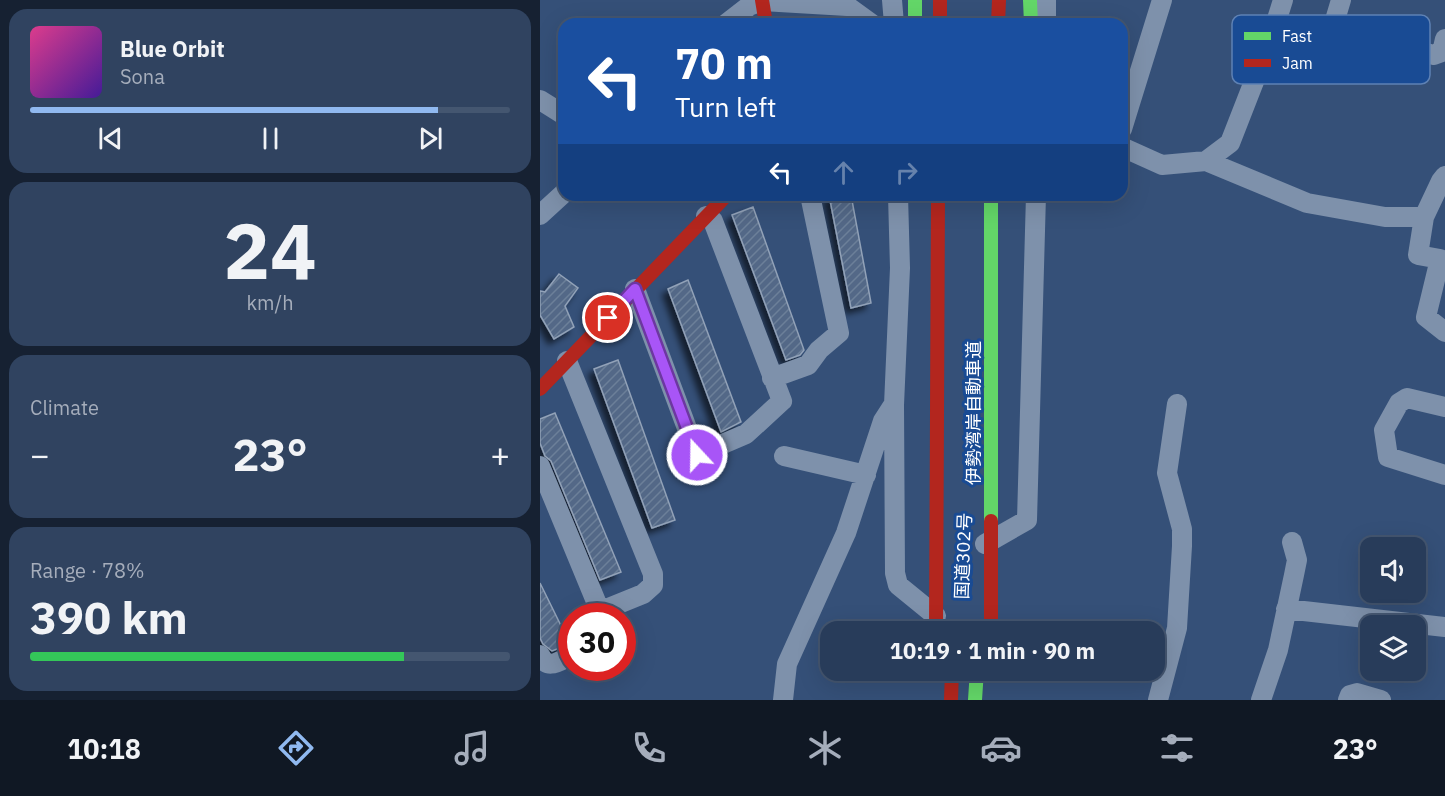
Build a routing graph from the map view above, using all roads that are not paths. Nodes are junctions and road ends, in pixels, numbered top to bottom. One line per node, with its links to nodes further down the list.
1 (762, 0): 15 (street); 16 (main road); 17 (street)
2 (892, 0): 18 (street)
3 (915, 0): 19 (main road)
4 (940, 0): 20 (main road)
5 (953, 0): 21 (main road)
6 (990, 0): 22 (main road)
7 (999, 0): 23 (main road)
8 (1030, 0): 24 (main road)
9 (1046, 0): 25 (street)
10 (1162, 0): 30 (street)
11 (1283, 0): 13 (street)
12 (1341, 0): 14 (street)
13 (1278, 15)
14 (1336, 15)
15 (734, 18)
16 (765, 18)
17 (864, 18)
18 (894, 18)
19 (915, 18)
20 (940, 18)
21 (953, 18)
22 (990, 18)
23 (998, 18)
24 (1030, 18)
25 (1046, 18)
26 (1445, 39): 27 (street)
27 (1430, 54)
28 (1253, 84): 33 (street)
29 (540, 100): 31 (street)
30 (1128, 110)
31 (558, 111)
32 (1128, 150): 33 (street)
33 (1206, 161): 45 (street)
34 (1445, 176): 45 (street)
35 (558, 198): 43 (street)
36 (721, 201): 44 (main road)
37 (811, 201): 50 (street)
38 (898, 201): 53 (street)
39 (938, 201): 65 (main road, 国道302号)
40 (991, 201): 60 (main road, 国道302号)
41 (991, 201): 67 (main road, 伊勢湾岸自動車道, bridge)
42 (1036, 201): 60 (street)
43 (540, 215)
44 (706, 216): 47 (main road); 50 (street)
45 (1424, 217): 46 (street)
46 (1442, 259): 48 (street)
47 (635, 289): 49 (main road); 50 (street)
48 (1445, 332)
49 (567, 361): 51 (main road); 62 (street)
50 (772, 378)
51 (540, 389)
52 (1177, 404): 76 (street)
53 (894, 405): 57 (street); 64 (street)
54 (1445, 406): 58 (street)
55 (784, 456): 57 (street)
56 (540, 466): 61 (street)
57 (866, 475): 73 (street)
58 (1445, 475)
59 (1292, 542): 63 (street)
60 (982, 545): 66 (main road, 国道302号)
61 (596, 603)
62 (624, 603)
63 (1286, 609): 68 (street); 77 (street)
64 (933, 621)
65 (936, 621)
66 (979, 621)
67 (991, 621)
68 (1445, 627)
69 (540, 655): 70 (street)
70 (558, 662)
71 (952, 681): 74 (main road)
72 (976, 681): 75 (main road)
73 (783, 700)
74 (951, 700)
75 (975, 700)
76 (1158, 700)
77 (1261, 700)
78 (1348, 700): 79 (street)
79 (1381, 700)

